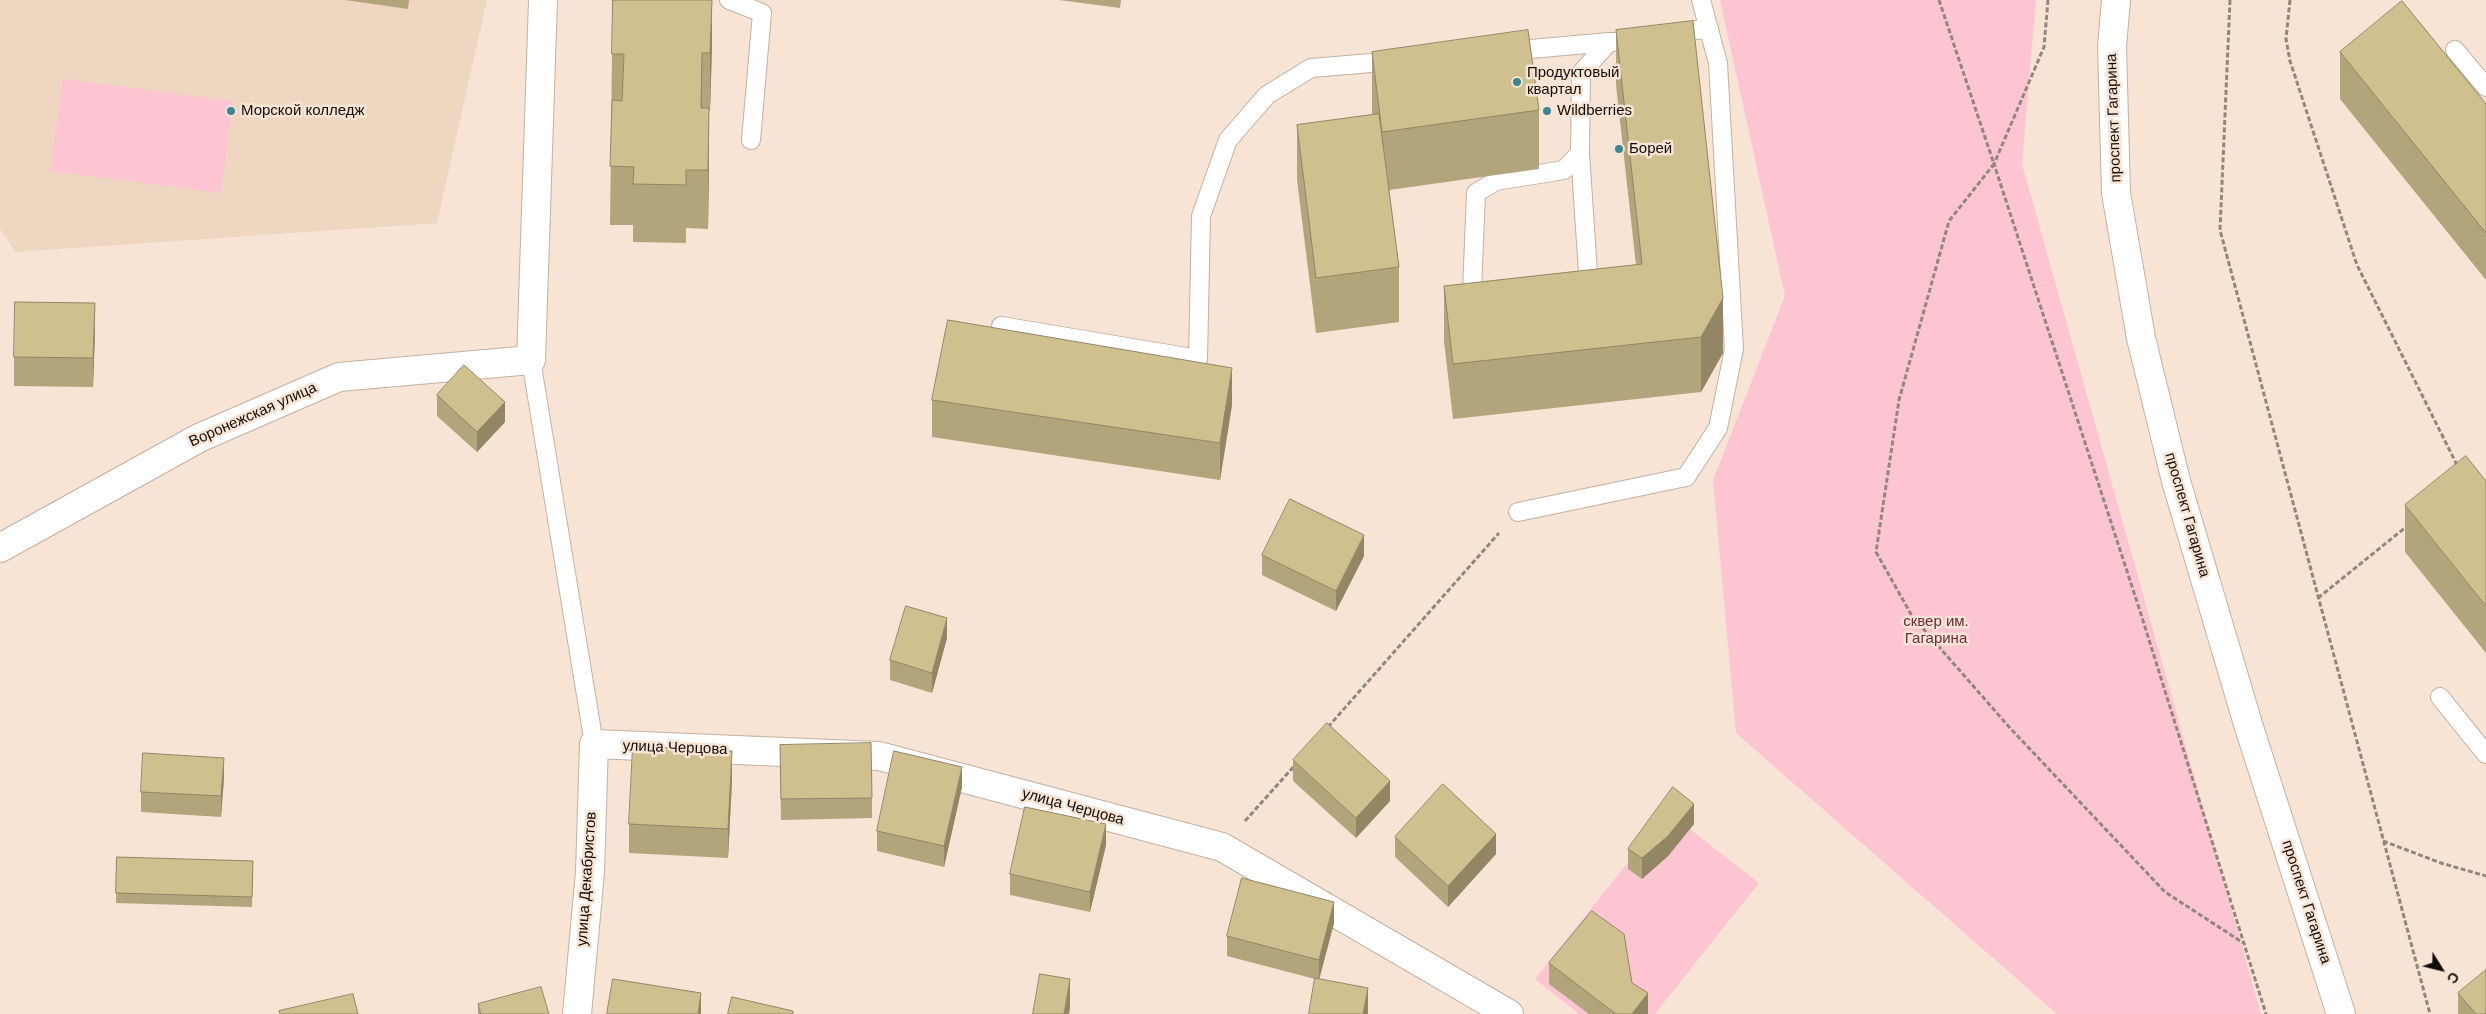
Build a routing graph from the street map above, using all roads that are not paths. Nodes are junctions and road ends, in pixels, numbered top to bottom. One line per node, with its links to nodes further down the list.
1 (543, 0): 18 (street)
2 (729, 0): 13 (lane)
3 (1701, 0): 5 (lane)
4 (2116, 0): 26 (street, проспект Гагарина)
5 (1709, 28): 6 (lane); 19 (lane)
6 (1655, 36)
7 (1628, 40): 8 (lane)
8 (1609, 42): 10 (lane); 14 (lane)
9 (2455, 50): 12 (lane)
10 (1490, 53)
11 (1410, 60): 17 (lane)
12 (2486, 87)
13 (751, 140)
14 (1580, 153): 15 (lane); 16 (lane)
15 (1558, 302)
16 (1504, 307)
17 (1001, 326)
18 (531, 360): 20 (street, Воронежская улица); 22 (lane)
19 (1518, 512)
20 (0, 548)
21 (2440, 697): 23 (lane)
22 (594, 744): 24 (street, улица Декабристов); 25 (street, улица Черцова)
23 (2486, 754)
24 (577, 1014)
25 (1509, 1014)
26 (2341, 1014)

